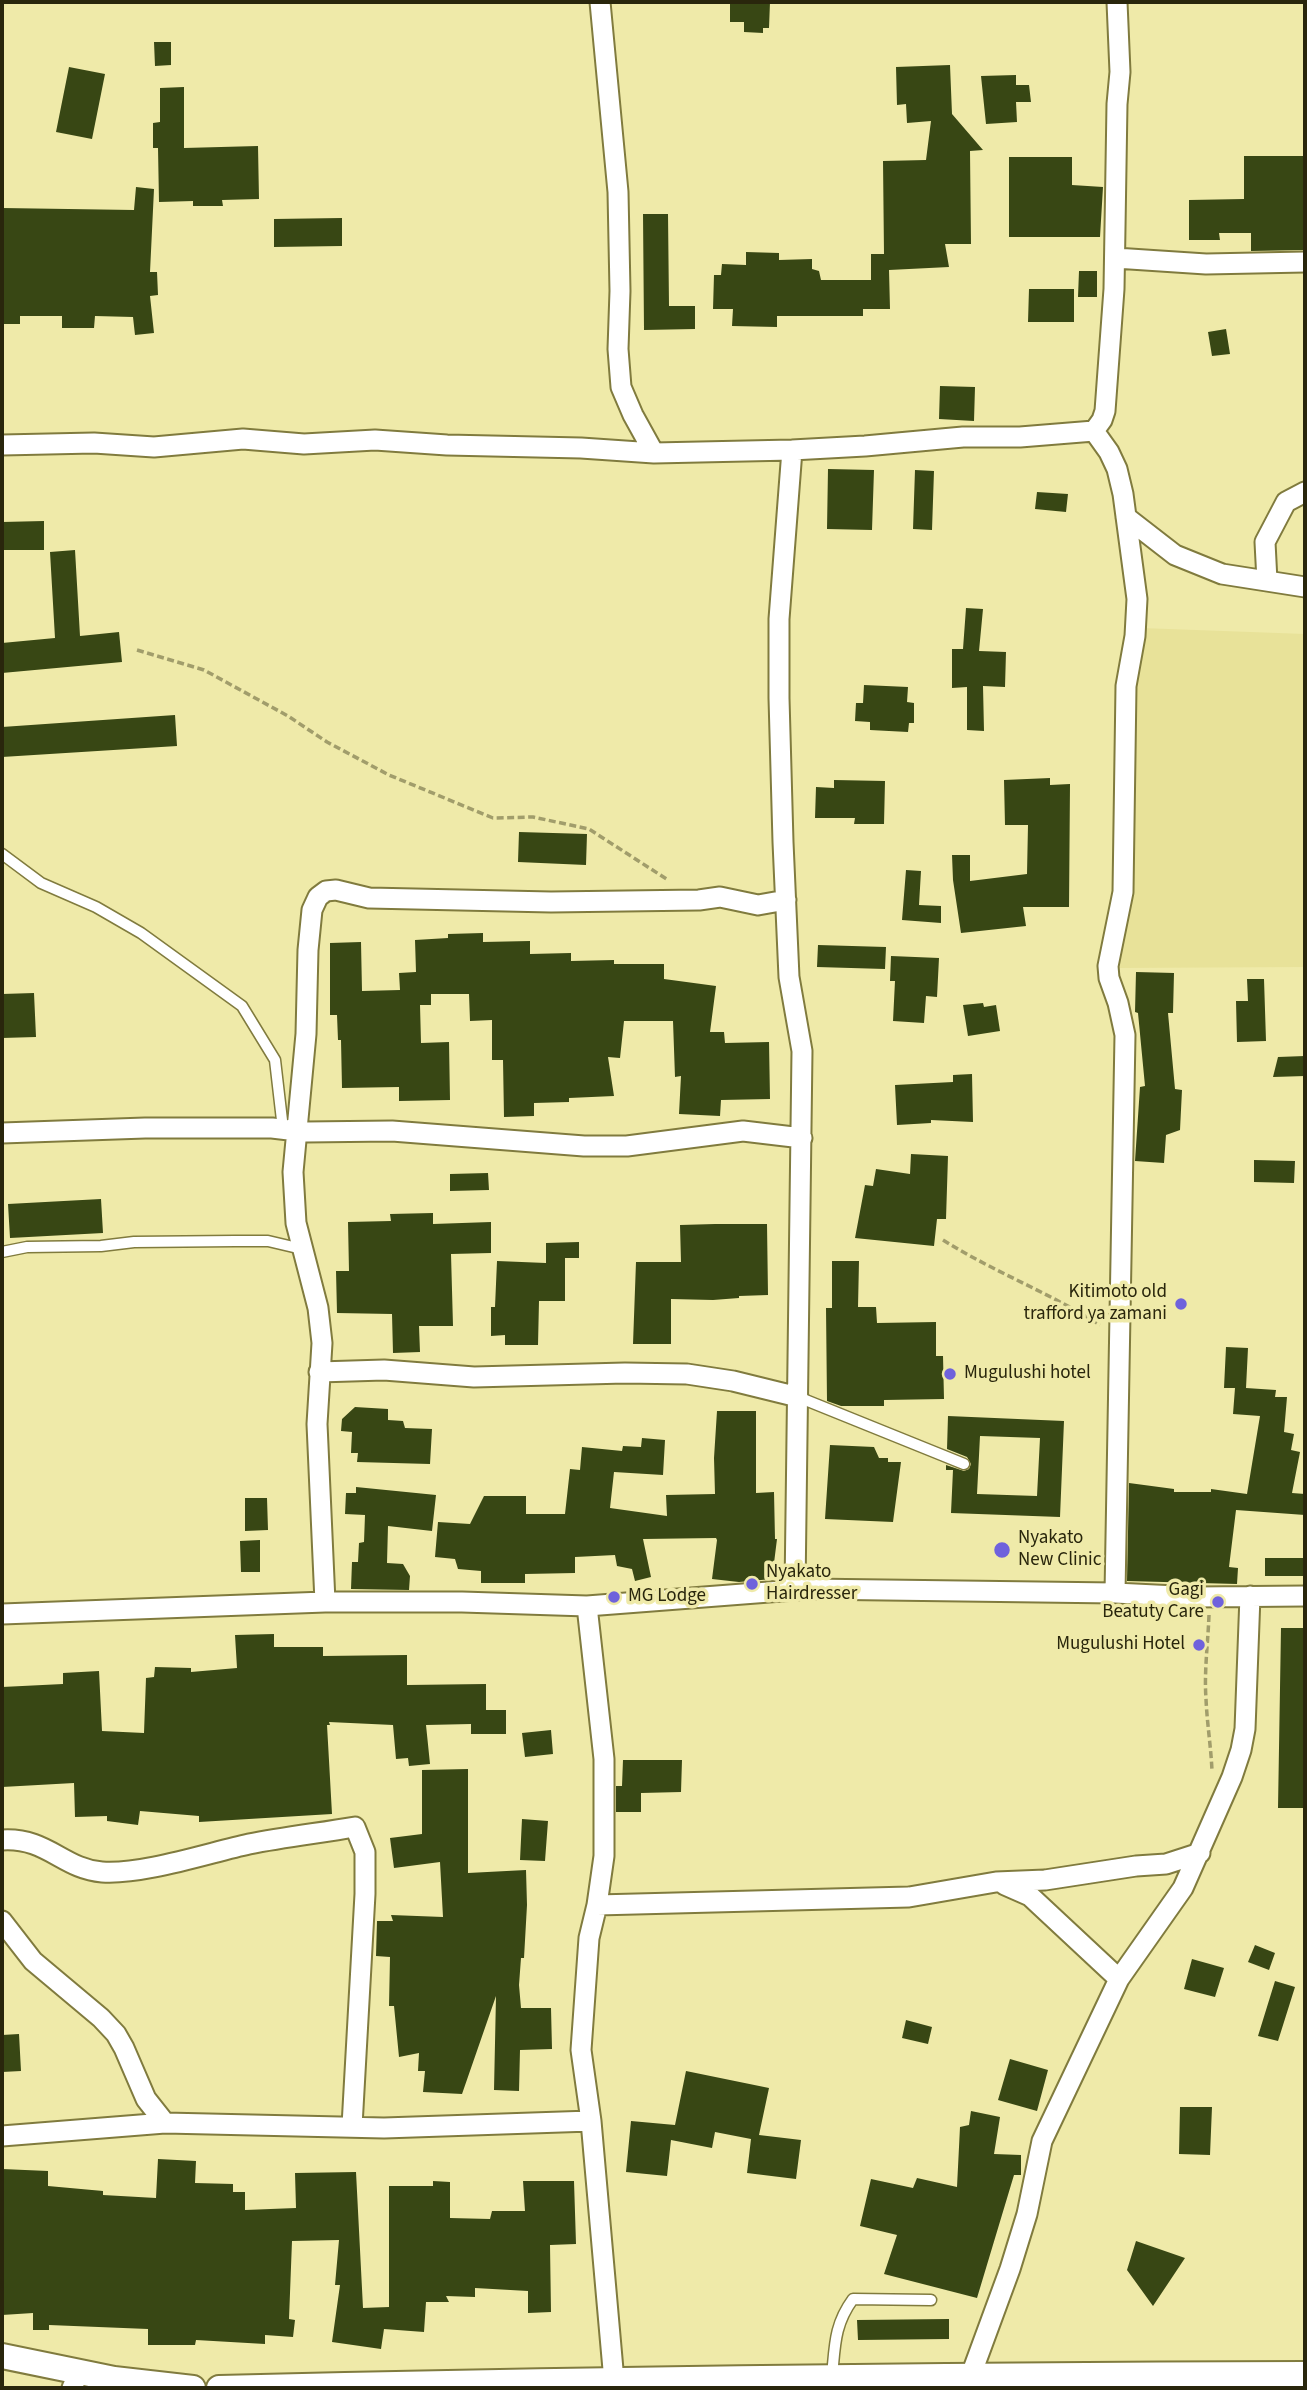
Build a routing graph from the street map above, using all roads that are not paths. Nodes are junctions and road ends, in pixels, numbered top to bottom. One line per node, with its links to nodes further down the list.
1 (600, 2): 8 (street)
2 (1118, 2): 3 (street)
3 (1115, 258): 4 (street); 5 (street)
4 (1305, 262)
5 (1094, 431): 7 (street); 10 (street)
6 (2, 445): 8 (street)
7 (792, 450): 8 (street); 14 (street)
8 (654, 453)
9 (1305, 492): 11 (street)
10 (1126, 517): 11 (street); 24 (street)
11 (1267, 582): 12 (street)
12 (1305, 587)
13 (2, 854): 15 (lane)
14 (786, 900): 15 (street); 17 (street)
15 (290, 1130): 16 (street); 17 (street); 18 (street)
16 (2, 1133)
17 (802, 1138): 21 (street)
18 (303, 1249): 19 (lane); 20 (street)
19 (2, 1252)
20 (319, 1372): 21 (street); 27 (street)
21 (798, 1397): 22 (lane); 23 (street)
22 (964, 1464)
23 (795, 1590): 24 (street); 28 (street)
24 (1115, 1593): 26 (street)
25 (1305, 1595): 26 (street)
26 (1250, 1596): 31 (street)
27 (325, 1602): 28 (street); 29 (street)
28 (587, 1606): 33 (street)
29 (2, 1614)
30 (2, 1840): 38 (street)
31 (1200, 1853): 32 (street); 35 (street)
32 (996, 1882): 33 (street); 35 (street)
33 (597, 1905): 36 (street)
34 (2, 1921): 37 (street)
35 (1119, 1979): 43 (street)
36 (591, 2121): 38 (street); 46 (street)
37 (165, 2123): 38 (street); 39 (street)
38 (352, 2126)
39 (2, 2136)
40 (932, 2300): 44 (lane)
41 (2, 2356): 45 (street)
42 (1305, 2374): 47 (street)
43 (971, 2375): 44 (street); 47 (street)
44 (832, 2378): 46 (street)
45 (76, 2380): 49 (street)
46 (614, 2381): 48 (street)
47 (1056, 2382)
48 (441, 2385): 50 (street)
49 (193, 2388)
50 (219, 2388)

